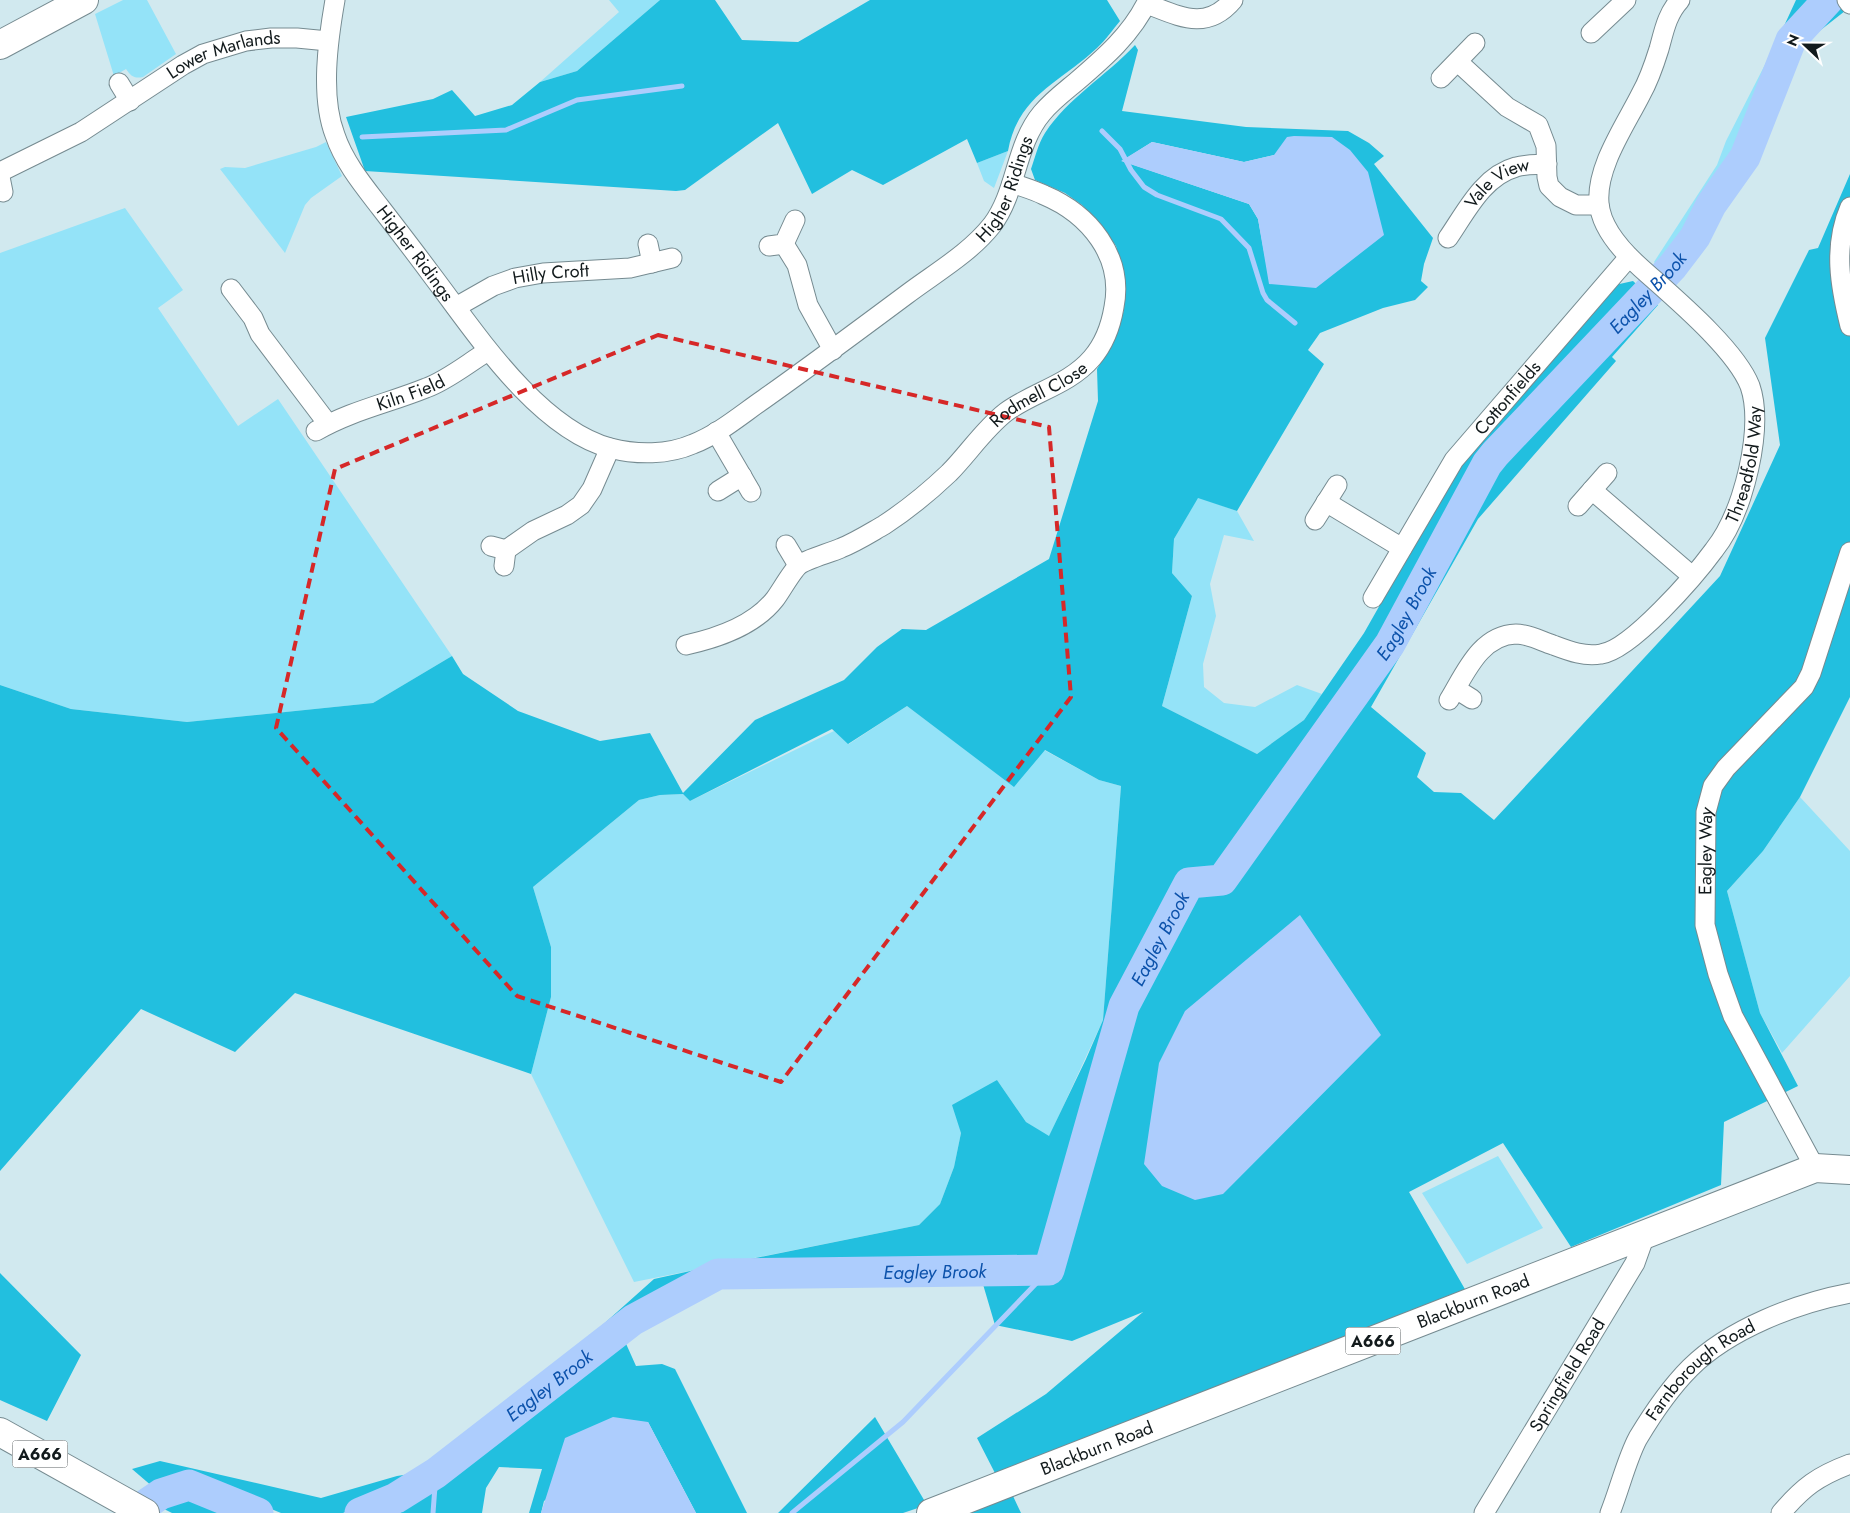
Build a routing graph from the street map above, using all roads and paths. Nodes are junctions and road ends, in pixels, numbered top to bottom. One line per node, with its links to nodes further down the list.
1 (84, 0): 12 (main road)
2 (335, 0): 10 (street, Higher Ridings)
3 (1233, 0): 7 (street)
4 (1626, 0): 9 (street)
5 (1680, 0): 20 (street, Threadfold Way)
6 (1847, 0): 8 (street)
7 (1147, 2): 19 (street, Higher Ridings)
8 (1850, 4)
9 (1592, 34)
10 (328, 41): 16 (street, Lower Marlands); 29 (street, Higher Ridings)
11 (1475, 43): 13 (street)
12 (0, 45)
13 (1458, 62): 14 (street); 17 (street)
14 (1441, 78)
15 (119, 83): 16 (street)
16 (130, 101): 18 (street, Lower Marlands)
17 (1547, 164): 20 (street); 23 (street, Vale View)
18 (0, 172)
19 (1012, 183): 31 (street, Higher Ridings); 46 (street, Rodmell Close)
20 (1599, 205): 26 (street, Threadfold Way)
21 (1850, 207): 30 (street)
22 (795, 220): 31 (street)
23 (1448, 238)
24 (648, 244): 27 (street)
25 (672, 258): 27 (street, Hilly Croft)
26 (1634, 262): 43 (street, Cottonfields); 47 (street, Threadfold Way)
27 (652, 263): 29 (street, Hilly Croft)
28 (232, 289): 32 (street, Kiln Field)
29 (456, 307): 32 (street, Higher Ridings)
30 (1850, 326)
31 (833, 350): 33 (street, Higher Ridings)
32 (488, 351): 34 (street, Higher Ridings)
33 (716, 432): 34 (street, Higher Ridings); 38 (street)
34 (610, 448): 45 (street)
35 (1607, 473): 37 (street)
36 (1337, 484): 39 (street)
37 (1592, 490): 40 (street); 47 (street)
38 (718, 491)
39 (1326, 502): 41 (street); 43 (street)
40 (1578, 506)
41 (1315, 520)
42 (786, 546): 46 (street)
43 (1402, 548): 48 (street, Cottonfields)
44 (1850, 552): 51 (street, Eagley Way)
45 (500, 554)
46 (798, 566): 49 (street)
47 (1692, 576): 50 (street, Threadfold Way)
48 (1373, 598)
49 (686, 646)
50 (1472, 699)
51 (1815, 1168): 52 (main road, Blackburn Road / A666); 53 (main road, Blackburn Road / A666)
52 (1850, 1170)
53 (1645, 1235): 58 (main road, Blackburn Road / A666); 59 (street, Springfield Road)
54 (1850, 1293): 60 (street, Farnborough Road)
55 (0, 1432): 57 (main road, A666)
56 (1850, 1464): 61 (street)
57 (145, 1513)
58 (931, 1513)
59 (1484, 1513)
60 (1610, 1513)
61 (1781, 1513)

